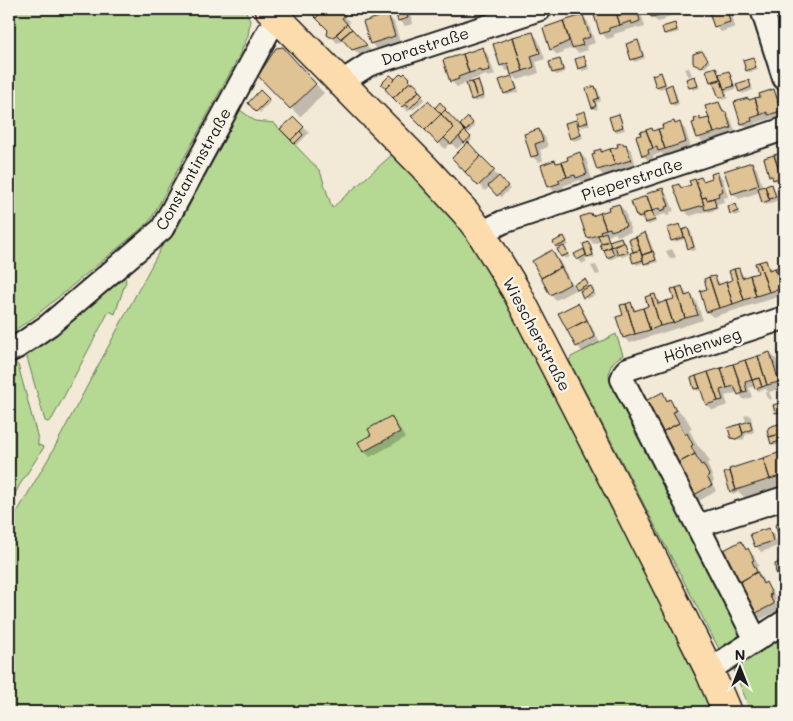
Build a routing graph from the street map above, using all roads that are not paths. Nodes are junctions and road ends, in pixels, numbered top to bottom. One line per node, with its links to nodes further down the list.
1 (540, 9): 5 (street, Dorastraße)
2 (762, 9): 4 (street)
3 (274, 14): 5 (main road, Wiescherstraße); 9 (street, Constantinstraße)
4 (784, 78)
5 (343, 84): 7 (main road, Wiescherstraße)
6 (784, 129): 7 (street, Pieperstraße)
7 (481, 233): 14 (main road, Wiescherstraße)
8 (784, 318): 11 (street, Höhenweg)
9 (9, 350)
10 (784, 498): 11 (street)
11 (698, 526): 13 (street)
12 (784, 622): 13 (street)
13 (756, 640): 14 (street)
14 (709, 670): 15 (main road, Wiescherstraße)
15 (728, 712)

